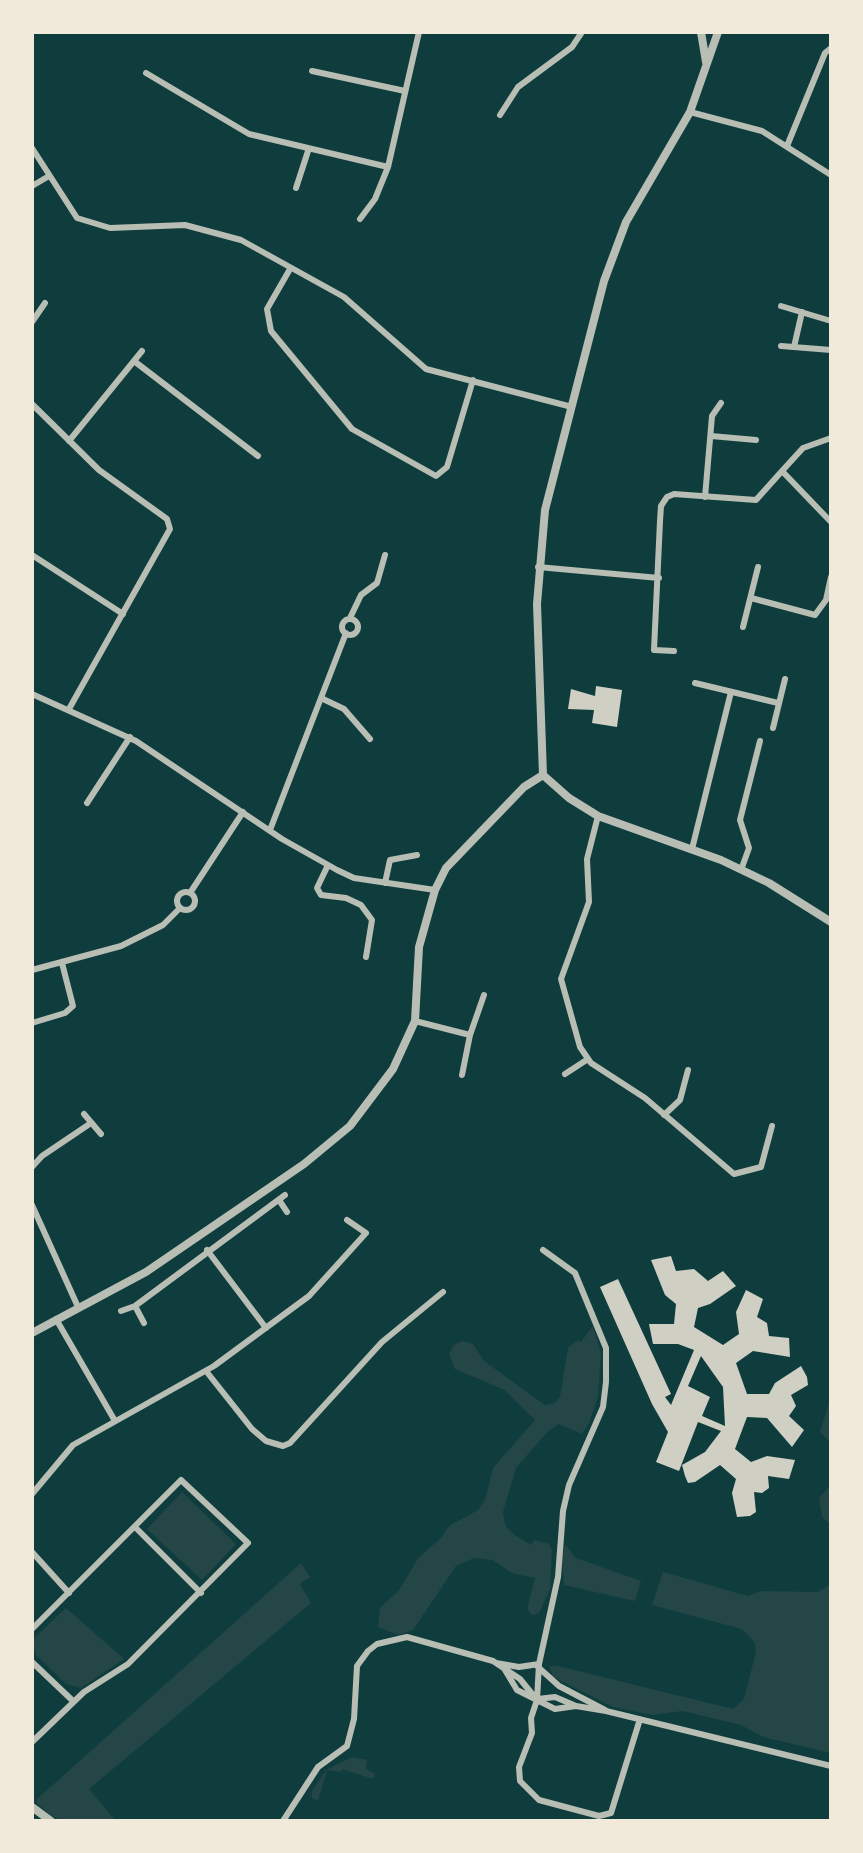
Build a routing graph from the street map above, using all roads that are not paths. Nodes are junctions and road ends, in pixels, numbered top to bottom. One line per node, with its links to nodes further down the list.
1 (419, 32): 9 (street)
2 (582, 32): 11 (street)
3 (701, 32): 6 (street)
4 (718, 32): 6 (street)
5 (831, 48): 12 (street)
6 (706, 67): 10 (street)
7 (312, 71): 9 (street)
8 (146, 73): 14 (street)
9 (405, 91): 15 (street)
10 (690, 112): 12 (street); 35 (street)
11 (500, 115)
12 (787, 146): 16 (street)
13 (32, 148): 17 (street)
14 (309, 148): 15 (street); 19 (street)
15 (388, 167): 20 (street)
16 (831, 175)
17 (49, 176): 18 (street); 21 (street)
18 (32, 186)
19 (296, 188)
20 (360, 219)
21 (290, 269): 32 (street); 32 (street)
22 (45, 303): 26 (street)
23 (781, 306): 24 (street)
24 (802, 312): 25 (street); 28 (street)
25 (831, 321)
26 (32, 322)
27 (781, 346): 28 (street)
28 (794, 347): 29 (street)
29 (831, 350)
30 (142, 351): 31 (street)
31 (134, 361): 39 (street); 40 (street)
32 (473, 380): 35 (street)
33 (721, 403): 36 (street)
34 (32, 404): 39 (street)
35 (572, 407): 46 (street)
36 (711, 436): 38 (street); 42 (street)
37 (831, 438): 41 (street)
38 (756, 440)
39 (69, 441): 52 (street)
40 (258, 456)
41 (782, 471): 42 (street); 43 (street)
42 (705, 497): 49 (street)
43 (831, 522)
44 (32, 555): 52 (street)
45 (385, 555): 53 (street)
46 (538, 567): 49 (street); 68 (street)
47 (758, 567): 50 (street)
48 (831, 577): 51 (street)
49 (659, 578): 56 (street)
50 (751, 598): 51 (street); 54 (street)
51 (828, 600)
52 (123, 614): 63 (street)
53 (350, 618): 55 (street); 55 (street)
54 (743, 627)
55 (346, 633): 61 (street)
56 (674, 651)
57 (785, 679): 62 (street)
58 (695, 683): 59 (street)
59 (731, 692): 62 (street); 73 (street)
60 (32, 694): 63 (street)
61 (321, 698): 66 (street); 72 (street)
62 (778, 703): 64 (street)
63 (69, 709): 65 (street)
64 (773, 728)
65 (130, 737): 69 (street); 70 (street)
66 (370, 739)
67 (760, 741): 76 (street)
68 (543, 775): 71 (street); 78 (street)
69 (87, 803)
70 (243, 812): 72 (street); 79 (street)
71 (598, 816): 73 (street); 89 (street)
72 (270, 830): 75 (street)
73 (692, 849): 76 (street)
74 (417, 855): 77 (street)
75 (328, 865): 77 (street); 82 (street)
76 (741, 870): 81 (street)
77 (385, 883): 78 (street)
78 (435, 890): 86 (street)
79 (190, 893): 80 (street); 80 (street)
80 (180, 908): 83 (street)
81 (831, 922)
82 (366, 957)
83 (62, 963): 84 (street); 87 (street)
84 (32, 970)
85 (484, 995): 88 (street)
86 (415, 1021): 88 (street); 108 (street)
87 (32, 1023)
88 (470, 1035): 92 (street)
89 (588, 1059): 91 (street); 94 (street)
90 (688, 1070): 94 (street)
91 (565, 1074)
92 (462, 1075)
93 (84, 1114): 95 (street)
94 (664, 1115): 96 (street)
95 (91, 1123): 97 (street); 98 (street)
96 (772, 1126)
97 (101, 1134)
98 (32, 1167)
99 (32, 1205): 108 (street)
100 (287, 1212): 104 (street)
101 (347, 1220): 103 (street)
102 (373, 1225): 103 (street)
103 (366, 1233): 112 (street)
104 (207, 1250): 107 (street); 112 (street)
105 (543, 1250): 126 (street)
106 (443, 1292): 114 (street)
107 (135, 1306): 109 (street); 111 (street)
108 (78, 1307): 110 (street)
109 (121, 1311)
110 (56, 1319): 113 (street); 115 (street)
111 (144, 1323)
112 (266, 1328): 114 (street)
113 (32, 1333)
114 (206, 1371): 115 (street)
115 (115, 1421): 117 (street)
116 (32, 1475): 117 (street)
117 (41, 1482): 118 (street)
118 (32, 1494)
119 (136, 1528): 121 (street); 122 (street); 122 (street)
120 (32, 1552): 121 (street)
121 (69, 1593): 123 (street)
122 (201, 1593): 128 (street)
123 (32, 1629)
124 (32, 1662): 128 (street)
125 (496, 1663): 126 (street); 127 (street); 136 (street)
126 (538, 1666): 127 (street); 130 (street)
127 (537, 1700): 129 (street); 129 (street); 131 (street)
128 (73, 1701): 132 (street)
129 (576, 1706): 130 (street)
130 (606, 1711): 131 (street)
131 (640, 1719): 133 (street)
132 (32, 1742)
133 (831, 1766)
134 (32, 1807): 135 (street)
135 (51, 1821)
136 (283, 1821)

